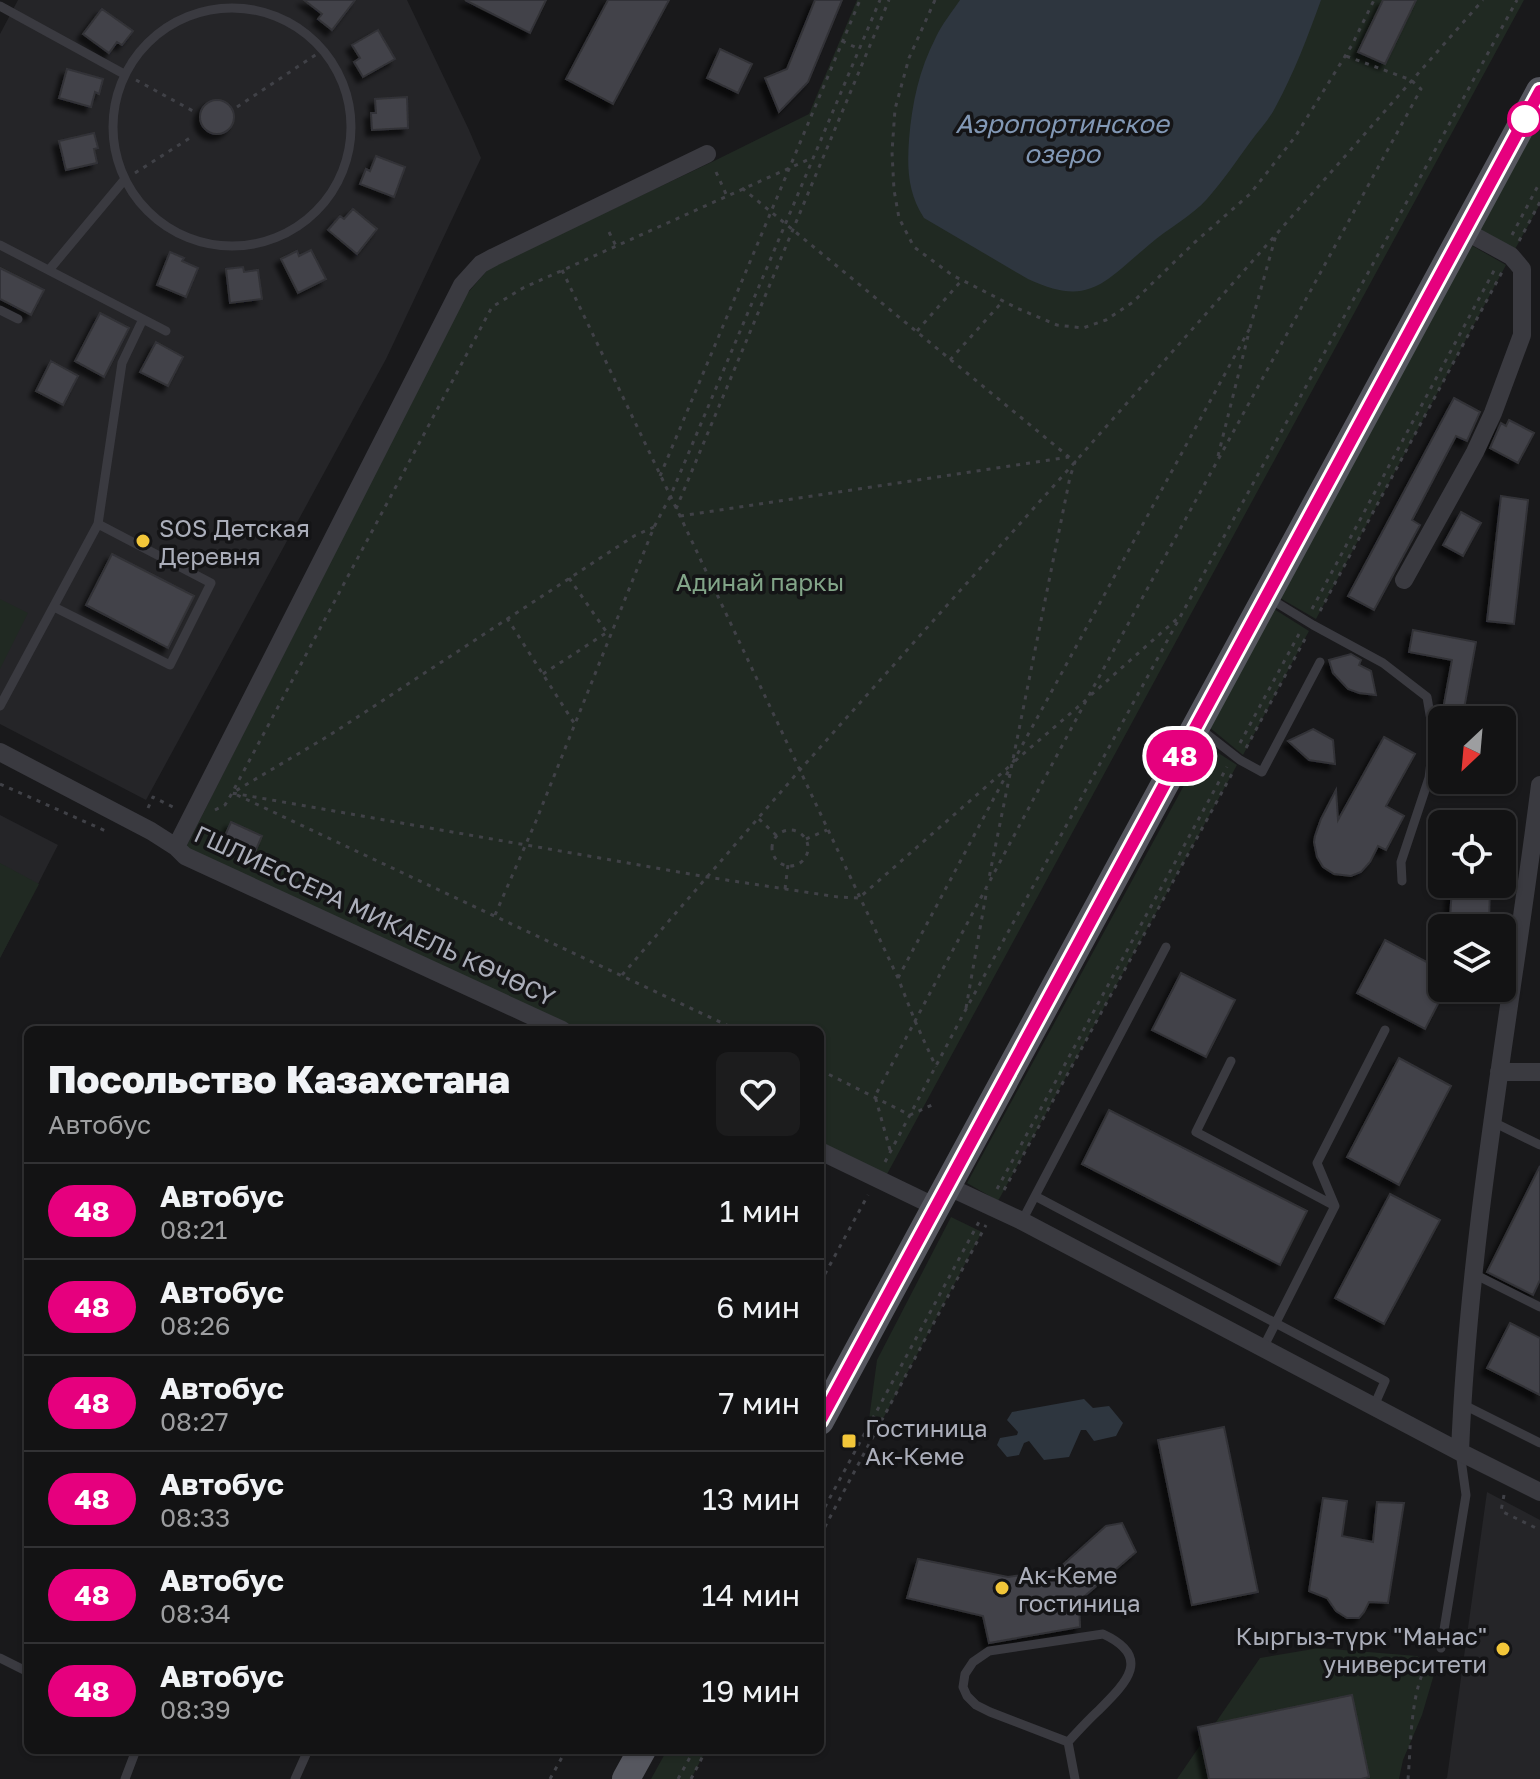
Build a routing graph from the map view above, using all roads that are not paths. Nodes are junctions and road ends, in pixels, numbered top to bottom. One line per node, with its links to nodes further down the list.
1 (0, 6): 2 (lane)
2 (124, 74): 5 (lane); 5 (lane)
3 (1540, 91): 6 (main road)
4 (707, 154): 22 (street)
5 (125, 179): 8 (lane)
6 (1465, 231): 14 (street); 15 (main road)
7 (0, 245): 8 (lane)
8 (49, 270): 11 (lane)
9 (0, 310): 10 (lane)
10 (18, 319)
11 (143, 319): 12 (lane); 13 (lane)
12 (166, 331)
13 (98, 524): 16 (lane); 16 (lane)
14 (1404, 580)
15 (1266, 596): 19 (main road); 24 (lane)
16 (54, 607): 18 (lane)
17 (1320, 662): 19 (lane)
18 (0, 706)
19 (1196, 726): 34 (main road)
20 (0, 752): 22 (street, ГШЛИЕССЕРА МИКАЕЛЬ КӨЧӨСҮ)
21 (1540, 785): 23 (street)
22 (176, 847): 26 (street, ГШЛИЕССЕРА МИКАЕЛЬ КӨЧӨСҮ)
23 (1534, 874): 29 (street)
24 (1402, 881)
25 (1166, 947): 35 (lane)
26 (553, 1026)
27 (1385, 1030): 36 (lane)
28 (1231, 1061): 36 (lane)
29 (1499, 1072): 30 (street); 31 (street)
30 (1540, 1072)
31 (1492, 1121): 32 (lane); 38 (street)
32 (1540, 1145)
33 (824, 1152): 34 (street)
34 (942, 1196): 37 (street); 44 (main road)
35 (1035, 1196): 37 (lane); 40 (lane)
36 (1335, 1206): 40 (lane)
37 (1022, 1221): 41 (street)
38 (1474, 1274): 39 (lane); 42 (street)
39 (1540, 1307)
40 (1275, 1323): 41 (lane); 43 (lane)
41 (1263, 1348): 43 (street)
42 (1462, 1404): 45 (lane); 46 (street)
43 (1374, 1406): 46 (street)
44 (824, 1414)
45 (1540, 1443)
46 (1460, 1452): 47 (street); 48 (lane)
47 (1540, 1492)
48 (1441, 1648)
49 (0, 1658): 50 (lane)
50 (24, 1670)
51 (1068, 1742): 51 (lane); 58 (lane)
52 (134, 1754): 55 (lane)
53 (306, 1754): 56 (lane)
54 (640, 1754): 57 (main road)
55 (125, 1779)
56 (295, 1779)
57 (626, 1779)
58 (1075, 1779)

